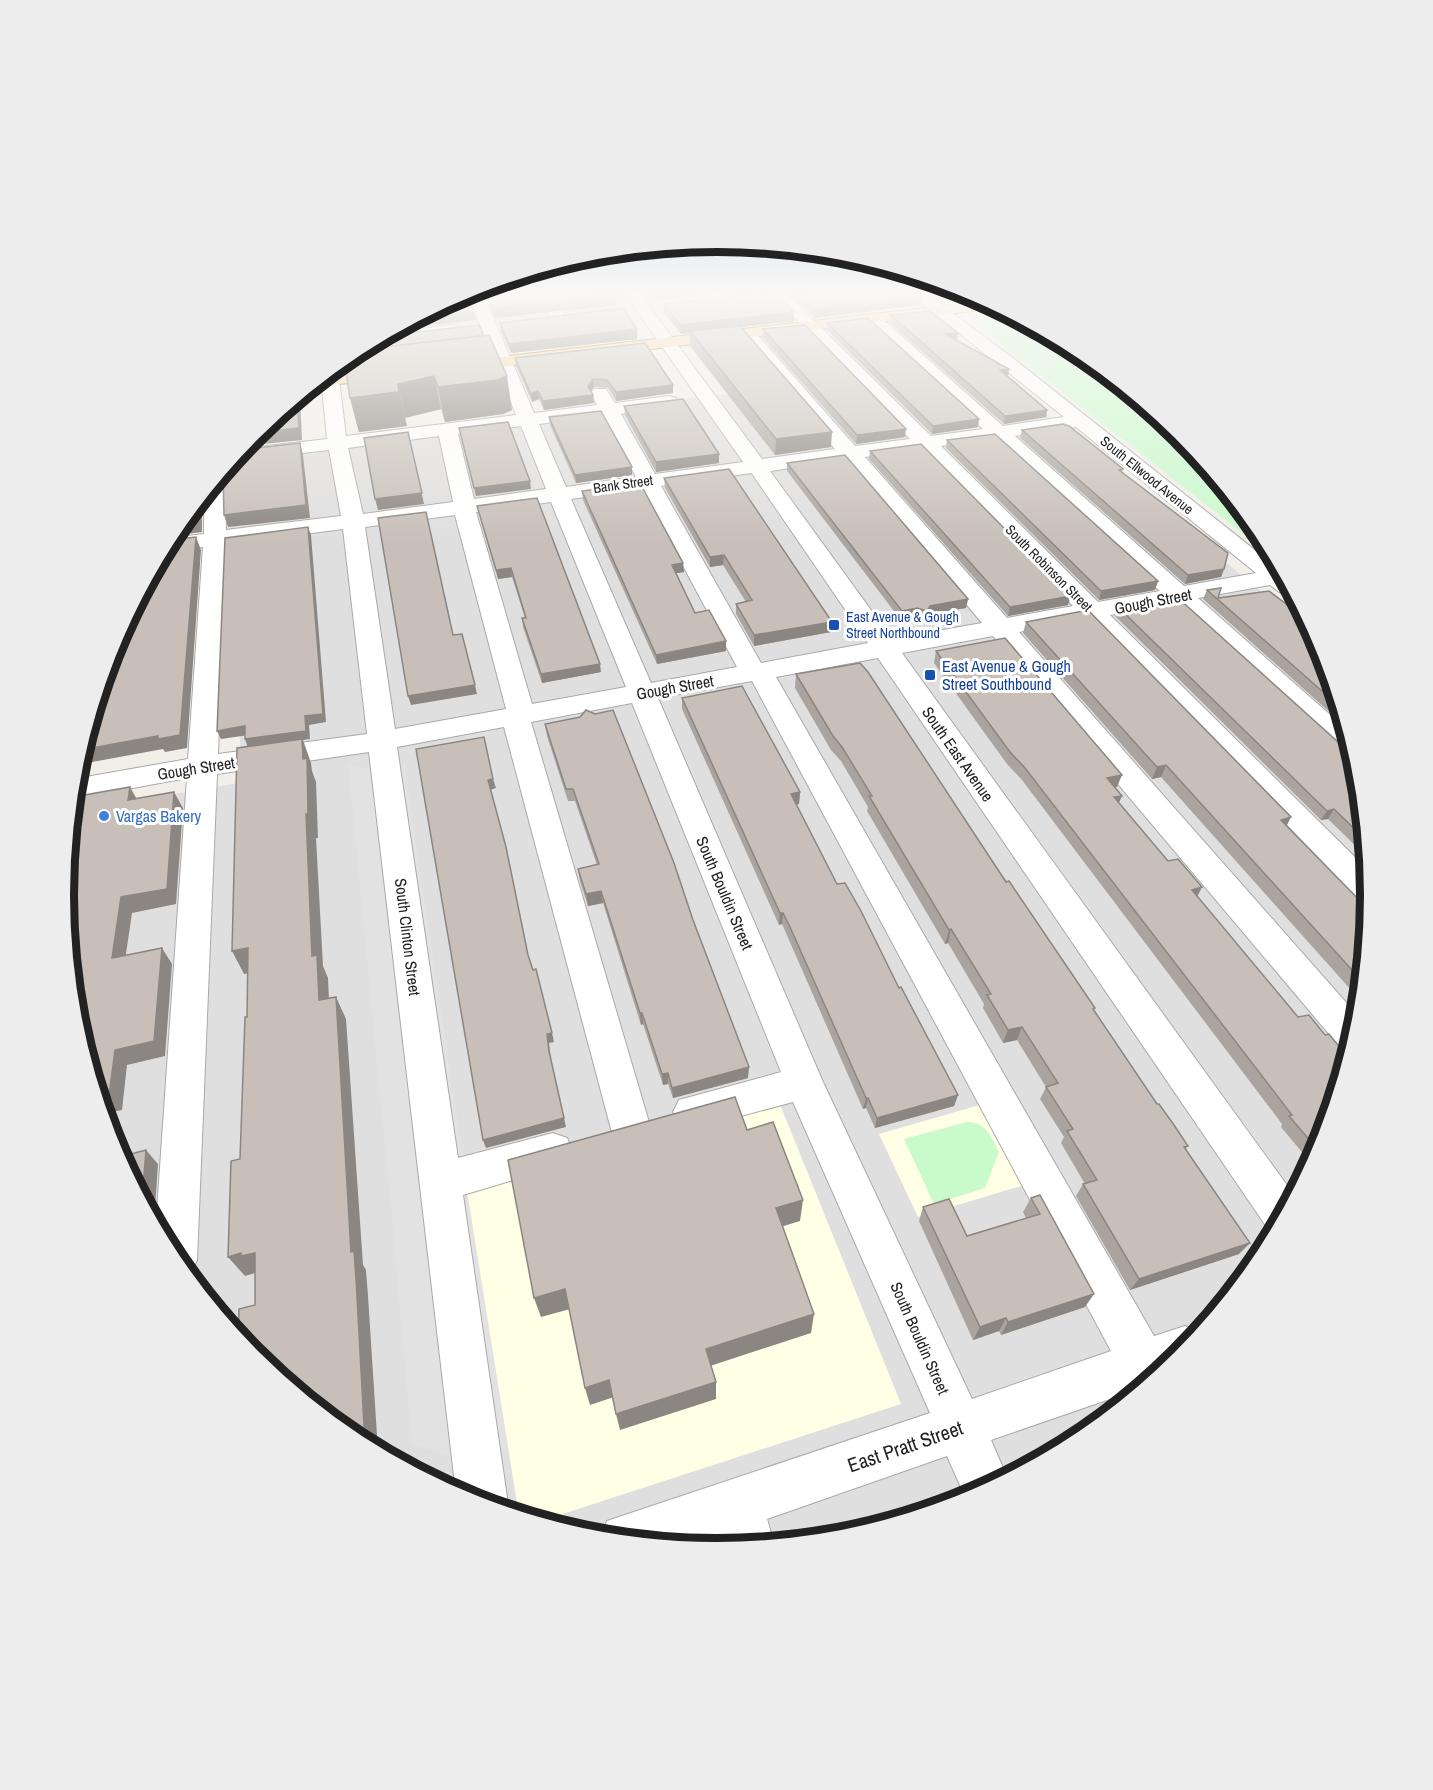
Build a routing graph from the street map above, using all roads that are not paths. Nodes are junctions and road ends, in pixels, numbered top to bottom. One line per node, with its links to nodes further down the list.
1 (509, 378): 10 (street, South Bouldin Street)
2 (683, 378): 8 (street, South East Avenue)
3 (784, 378): 18 (street)
4 (862, 378): 16 (street, South Robinson Street)
5 (937, 378): 13 (street)
6 (1025, 378): 11 (street, South Ellwood Avenue)
7 (326, 384): 14 (street, South Clinton Street)
8 (687, 387): 9 (street); 9 (street); 19 (street, South East Avenue)
9 (604, 401): 10 (street); 20 (street)
10 (523, 411): 12 (street); 22 (street, South Bouldin Street)
11 (1080, 421): 13 (street, Bank Street); 27 (street, South Ellwood Avenue)
12 (447, 429): 14 (street); 23 (street)
13 (997, 432): 16 (street, Bank Street); 29 (street)
14 (336, 437): 15 (street); 17 (street); 24 (street, South Clinton Street)
15 (262, 440)
16 (925, 442): 18 (street, Bank Street); 30 (street, South Robinson Street)
17 (250, 453)
18 (848, 453): 19 (street, Bank Street); 31 (street)
19 (756, 465): 20 (street, Bank Street); 32 (street, South East Avenue)
20 (648, 481): 22 (street, Bank Street); 33 (street)
21 (215, 493): 25 (street)
22 (558, 494): 23 (street, Bank Street); 34 (street, South Bouldin Street)
23 (464, 507): 24 (street, Bank Street); 35 (street)
24 (352, 520): 25 (street, Bank Street); 36 (street, South Clinton Street)
25 (215, 540): 26 (street, Bank Street); 38 (street)
26 (178, 544)
27 (1276, 578)
28 (1279, 584): 29 (street, Gough Street)
29 (1179, 596): 30 (street, Gough Street); 37 (street)
30 (1092, 612): 31 (street, Gough Street); 40 (street, South Robinson Street)
31 (1001, 629): 32 (street, Gough Street); 41 (street)
32 (885, 650): 33 (street, Gough Street); 45 (street, South East Avenue)
33 (757, 673): 34 (street, Gough Street); 47 (street)
34 (640, 694): 35 (street, Gough Street); 42 (street, South Bouldin Street)
35 (518, 716): 36 (street, Gough Street); 43 (street)
36 (382, 740): 38 (street, Gough Street); 44 (street, South Clinton Street)
37 (1340, 740)
38 (201, 766): 39 (street, Gough Street); 46 (street)
39 (83, 787)
40 (1359, 882)
41 (1345, 1027)
42 (804, 1082): 43 (street); 49 (street, South Bouldin Street)
43 (605, 1136): 44 (street)
44 (440, 1182): 51 (street, South Clinton Street)
45 (1278, 1207)
46 (176, 1242)
47 (1159, 1361)
48 (1153, 1367): 49 (street, East Pratt Street)
49 (960, 1427): 50 (street, South Bouldin Street); 52 (street, East Pratt Street)
50 (983, 1480)
51 (482, 1493)
52 (743, 1525): 53 (street, East Pratt Street)
53 (658, 1535)

